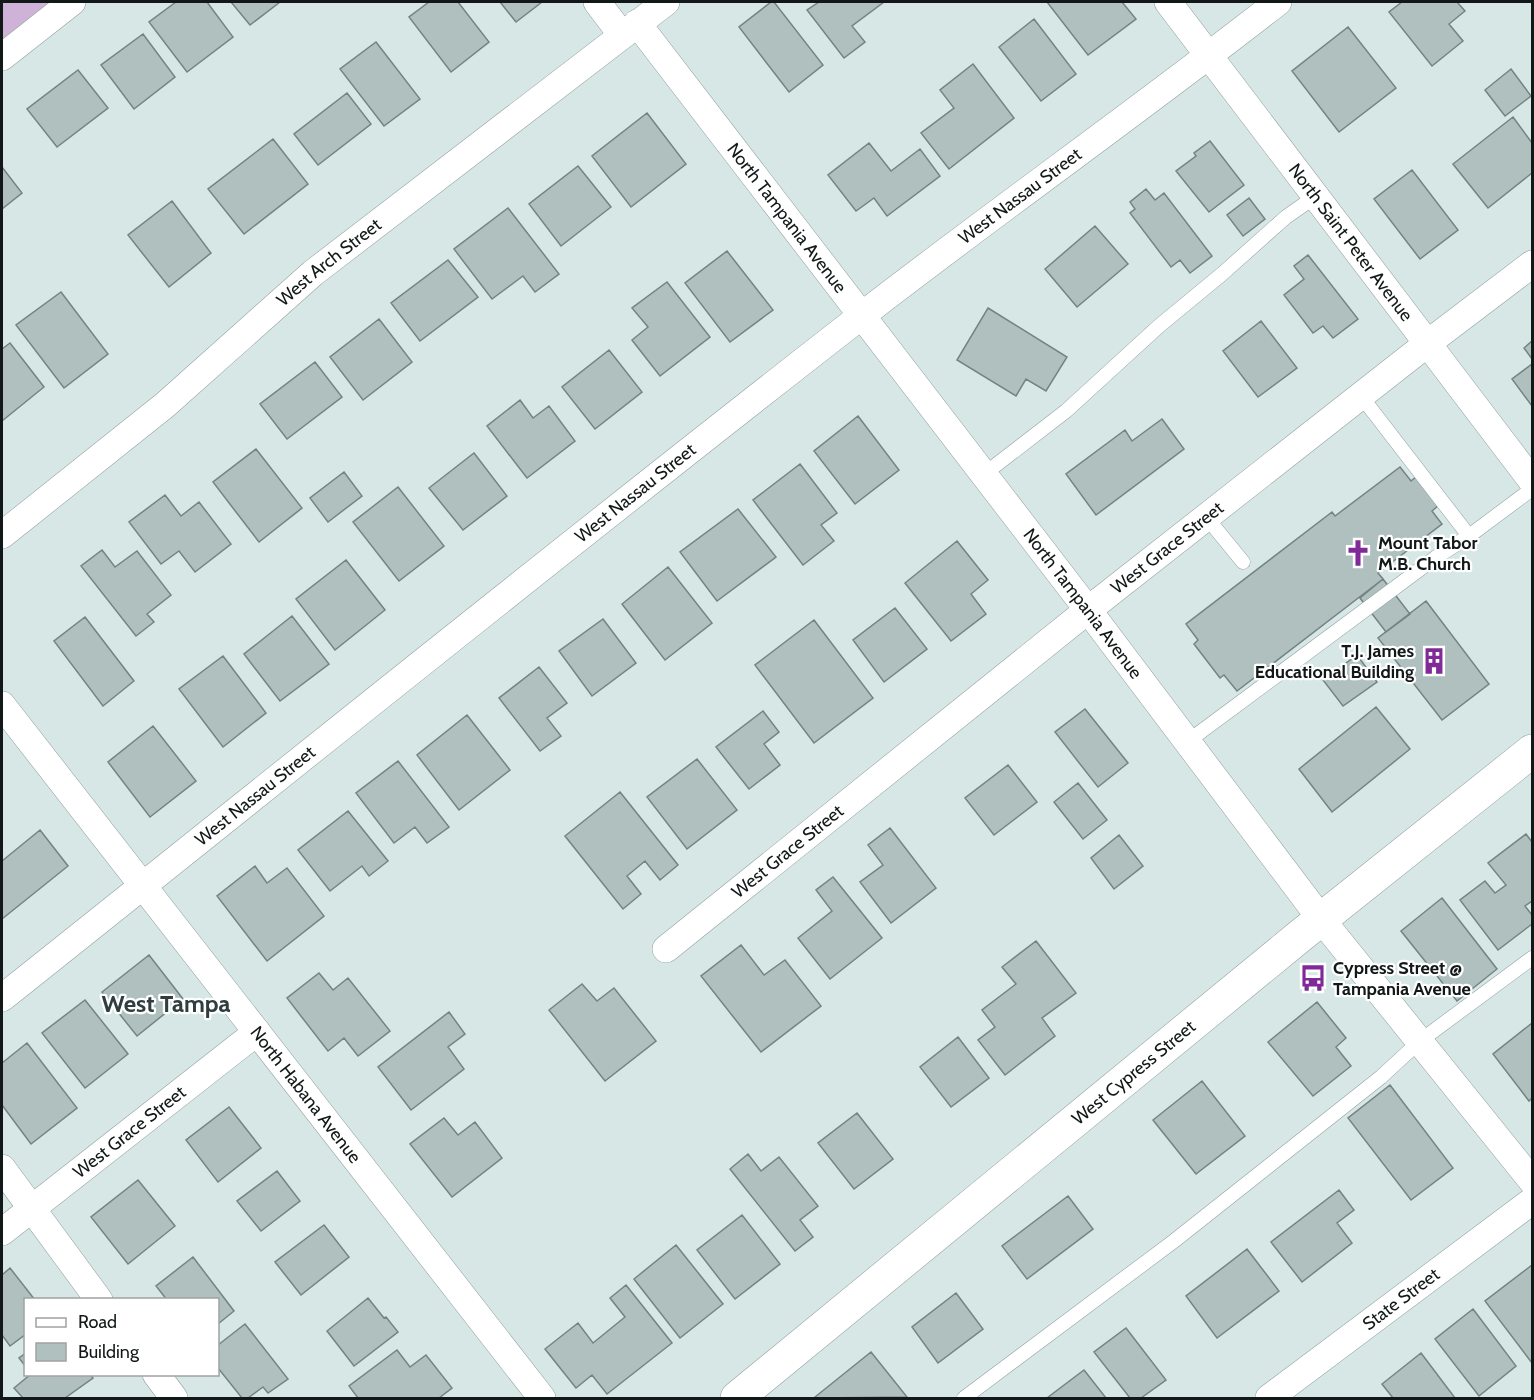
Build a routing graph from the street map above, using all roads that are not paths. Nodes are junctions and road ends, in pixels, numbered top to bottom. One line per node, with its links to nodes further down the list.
1 (72, 2): 8 (street)
2 (597, 2): 6 (street, North Tampania Avenue)
3 (666, 2): 6 (street, West Arch Street)
4 (1168, 2): 7 (street, North Saint Peter Avenue)
5 (1278, 2): 7 (street, West Nassau Street)
6 (629, 29): 11 (street, North Tampania Avenue); 18 (street, West Arch Street)
7 (1210, 55): 9 (street, North Saint Peter Avenue); 11 (street, West Nassau Street)
8 (2, 57)
9 (1316, 196): 12 (street, North Saint Peter Avenue); 14 (lane)
10 (1533, 264): 12 (street, West Grace Street)
11 (862, 316): 14 (street, North Tampania Avenue); 25 (street, West Nassau Street)
12 (1428, 343): 13 (street, West Grace Street); 15 (street, North Saint Peter Avenue)
13 (1361, 396): 17 (street, West Grace Street); 19 (lane)
14 (983, 475): 21 (street, North Tampania Avenue)
15 (1533, 481)
16 (1533, 489): 19 (lane)
17 (1207, 518): 20 (lane); 21 (street, West Grace Street)
18 (2, 535)
19 (1469, 536): 23 (lane)
20 (1243, 562)
21 (1088, 610): 23 (street, North Tampania Avenue); 27 (street, West Grace Street)
22 (2, 705): 25 (street, North Habana Avenue)
23 (1187, 742): 26 (street, North Tampania Avenue)
24 (1533, 751): 26 (street, West Cypress Street)
25 (143, 886): 29 (street, West Nassau Street); 30 (street, North Habana Avenue)
26 (1322, 919): 31 (street, North Tampania Avenue); 41 (street, West Cypress Street)
27 (666, 949)
28 (1533, 958): 31 (lane)
29 (2, 998)
30 (257, 1032): 35 (street, West Grace Street); 40 (street, North Habana Avenue)
31 (1420, 1041): 33 (street, North Tampania Avenue); 42 (lane)
32 (2, 1168): 35 (street)
33 (1533, 1181)
34 (1533, 1201): 43 (street, State Street)
35 (31, 1209): 36 (street, West Grace Street); 37 (street)
36 (2, 1232)
37 (98, 1298)
38 (158, 1376): 39 (street)
39 (174, 1398)
40 (542, 1398)
41 (737, 1398)
42 (964, 1398)
43 (1269, 1398)

